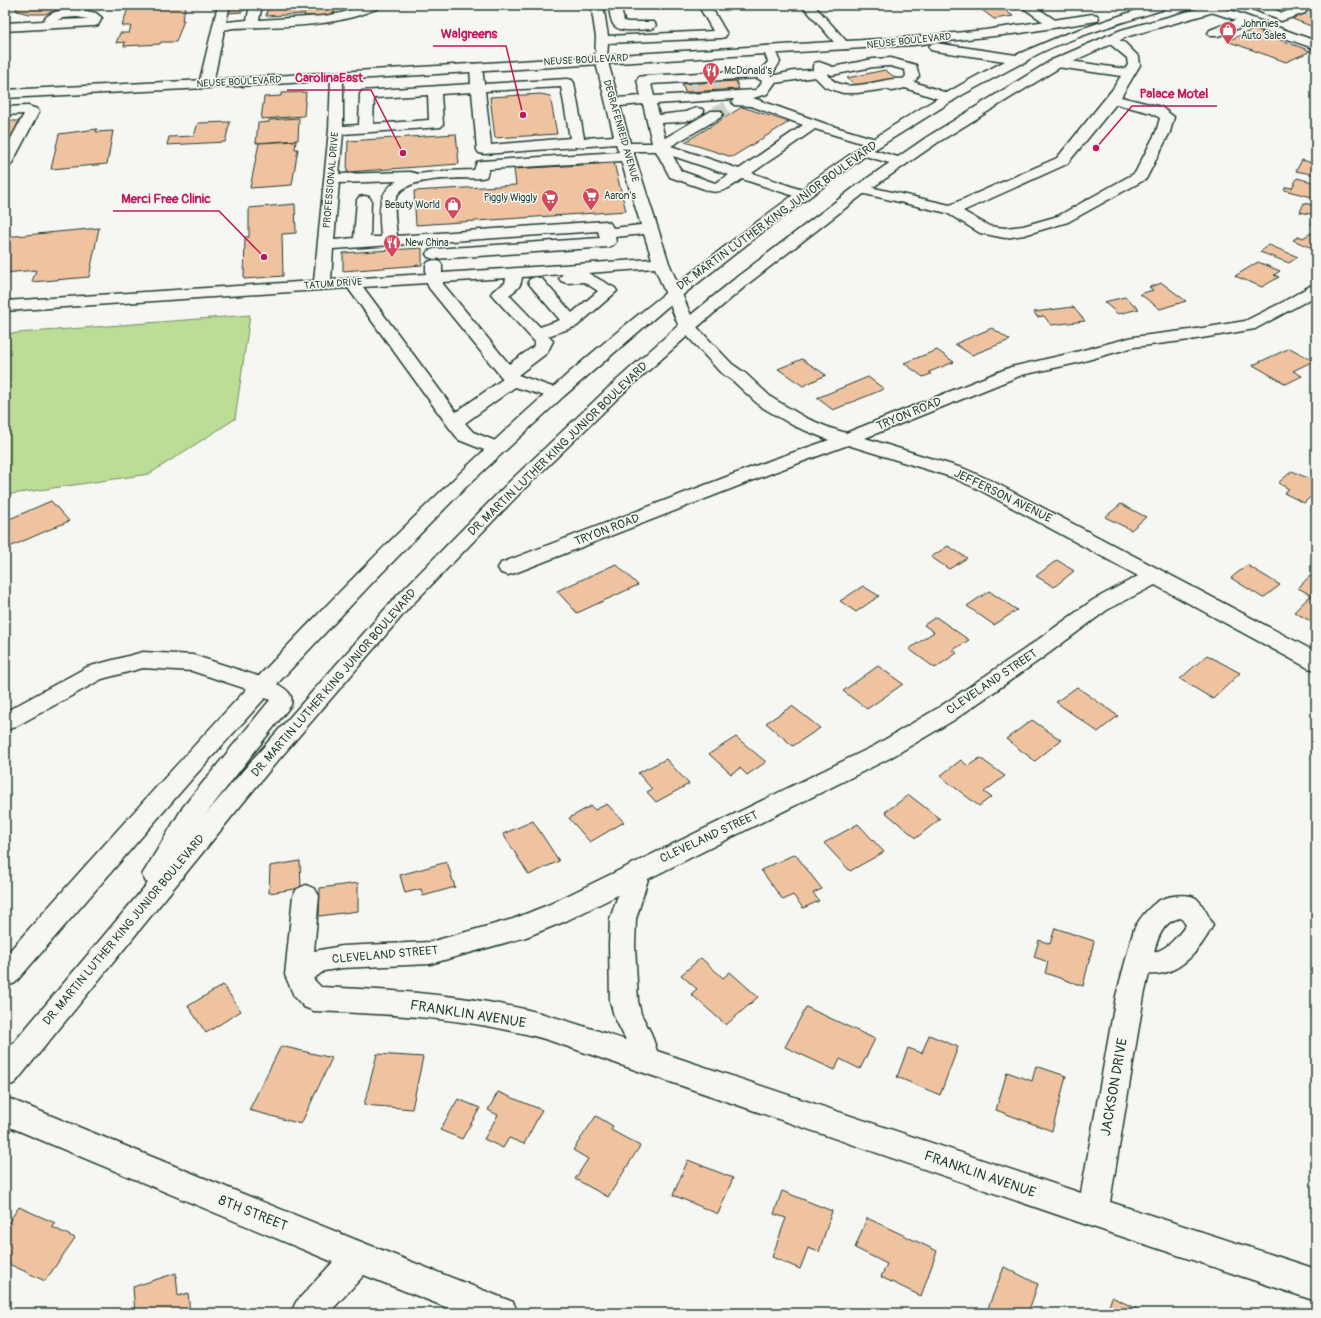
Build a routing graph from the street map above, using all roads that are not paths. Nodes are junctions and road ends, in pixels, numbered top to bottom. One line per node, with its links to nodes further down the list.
1 (224, 5): 24 (main road)
2 (256, 5): 16 (main road)
3 (376, 5): 16 (main road)
4 (597, 5): 28 (main road, DEGRAFENREID AVENUE)
5 (614, 5): 22 (main road)
6 (704, 5): 14 (main road)
7 (808, 5): 31 (main road)
8 (1025, 5): 18 (main road)
9 (1161, 6): 18 (main road, NEUSE BOULEVARD); 19 (main road, DR. MARTIN LUTHER KING JUNIOR BOULEVARD)
10 (1218, 7): 13 (main road); 25 (main road, DR. MARTIN LUTHER KING JUNIOR BOULEVARD)
11 (1295, 8): 12 (main road)
12 (1265, 9): 20 (main road)
13 (1248, 20): 26 (main road); 30 (main road)
14 (713, 21): 15 (main road); 27 (main road)
15 (697, 22)
16 (252, 23): 24 (main road)
17 (665, 24): 22 (main road)
18 (1055, 24): 32 (main road, NEUSE BOULEVARD)
19 (1105, 24): 25 (main road); 37 (main road, DR. MARTIN LUTHER KING JUNIOR BOULEVARD)
20 (1293, 24)
21 (47, 25): 23 (main road)
22 (626, 26): 27 (main road)
23 (5, 27)
24 (218, 28): 47 (main road)
25 (1125, 33): 29 (main road, DR. MARTIN LUTHER KING JUNIOR BOULEVARD)
26 (1214, 34)
27 (628, 39): 28 (main road)
28 (602, 40): 36 (main road, DEGRAFENREID AVENUE)
29 (1110, 40): 38 (main road, DR. MARTIN LUTHER KING JUNIOR BOULEVARD); 41 (main road)
30 (1316, 45)
31 (844, 46): 32 (main road, NEUSE BOULEVARD); 33 (main road, NEUSE BOULEVARD)
32 (860, 46): 37 (main road)
33 (805, 47): 34 (main road, NEUSE BOULEVARD); 40 (main road)
34 (769, 50): 35 (main road, NEUSE BOULEVARD); 44 (main road)
35 (645, 57): 36 (main road, NEUSE BOULEVARD); 46 (main road)
36 (601, 59): 39 (main road, NEUSE BOULEVARD); 57 (main road, DEGRAFENREID AVENUE)
37 (1017, 59): 38 (main road); 54 (main road, DR. MARTIN LUTHER KING JUNIOR BOULEVARD)
38 (1057, 63): 41 (main road); 70 (main road, DR. MARTIN LUTHER KING JUNIOR BOULEVARD)
39 (476, 67): 42 (main road, NEUSE BOULEVARD); 49 (main road)
40 (815, 70): 44 (main road); 48 (main road); 48 (main road)
41 (1128, 73): 55 (main road)
42 (367, 74): 43 (main road, NEUSE BOULEVARD); 53 (main road)
43 (337, 76): 47 (main road, NEUSE BOULEVARD); 64 (main road, PROFESSIONAL DRIVE)
44 (759, 76): 45 (main road); 45 (main road); 56 (main road); 62 (main road)
45 (672, 79): 46 (main road)
46 (653, 80): 56 (main road)
47 (206, 84): 51 (main road, NEUSE BOULEVARD)
48 (906, 84): 54 (main road)
49 (477, 88): 50 (main road); 65 (main road); 65 (main road)
50 (434, 91): 53 (main road); 63 (main road)
51 (31, 92): 52 (main road, NEUSE BOULEVARD); 58 (main road)
52 (5, 94)
53 (367, 94): 63 (main road)
54 (948, 98): 67 (main road, DR. MARTIN LUTHER KING JUNIOR BOULEVARD)
55 (1113, 99): 77 (main road); 77 (main road)
56 (649, 100): 57 (main road); 61 (main road)
57 (613, 102): 68 (main road, DEGRAFENREID AVENUE)
58 (21, 110): 59 (main road); 69 (main road)
59 (5, 111)
60 (697, 112): 61 (main road)
61 (654, 120): 66 (main road)
62 (814, 124): 66 (main road); 67 (main road); 71 (main road)
63 (366, 129): 64 (main road)
64 (336, 130): 73 (main road, PROFESSIONAL DRIVE)
65 (578, 142): 68 (main road)
66 (660, 147): 68 (main road); 71 (main road); 71 (main road)
67 (869, 147): 70 (main road); 75 (main road, DR. MARTIN LUTHER KING JUNIOR BOULEVARD)
68 (625, 148): 72 (main road); 78 (main road, DEGRAFENREID AVENUE)
69 (5, 162)
70 (900, 162): 74 (main road, DR. MARTIN LUTHER KING JUNIOR BOULEVARD)
71 (741, 174): 75 (main road)
72 (414, 178): 73 (main road); 81 (main road)
73 (332, 180): 83 (main road, PROFESSIONAL DRIVE)
74 (861, 189): 77 (main road); 96 (main road, DR. MARTIN LUTHER KING JUNIOR BOULEVARD)
75 (803, 195): 93 (main road, DR. MARTIN LUTHER KING JUNIOR BOULEVARD)
76 (364, 200): 82 (main road)
77 (952, 210)
78 (650, 229): 79 (main road); 85 (main road, DEGRAFENREID AVENUE)
79 (606, 233): 80 (main road); 84 (main road)
80 (433, 238): 81 (main road); 84 (main road)
81 (389, 240): 82 (main road)
82 (362, 242): 83 (main road)
83 (326, 245): 91 (main road, PROFESSIONAL DRIVE)
84 (434, 254): 87 (main road)
85 (661, 263): 86 (main road, TATUM DRIVE); 93 (main road, DEGRAFENREID AVENUE)
86 (565, 273): 88 (main road, TATUM DRIVE); 89 (main road); 95 (main road)
87 (435, 277): 88 (main road, TATUM DRIVE); 90 (main road, TATUM DRIVE); 98 (main road)
88 (514, 278): 89 (main road); 97 (main road)
89 (536, 282): 95 (main road)
90 (352, 283): 91 (main road, TATUM DRIVE); 100 (main road)
91 (322, 285): 94 (main road, TATUM DRIVE)
92 (1316, 289): 101 (main road, TRYON ROAD)
93 (672, 293): 96 (main road, JEFFERSON AVENUE); 99 (main road, DR. MARTIN LUTHER KING JUNIOR BOULEVARD)
94 (5, 306)
95 (571, 322): 97 (main road)
96 (687, 327): 101 (main road, JEFFERSON AVENUE); 110 (main road, DR. MARTIN LUTHER KING JUNIOR BOULEVARD)
97 (537, 334): 98 (main road)
98 (510, 377): 99 (main road); 100 (main road)
99 (555, 394): 102 (main road, DR. MARTIN LUTHER KING JUNIOR BOULEVARD)
100 (454, 422): 102 (main road)
101 (846, 439): 103 (main road, TRYON ROAD); 104 (main road, JEFFERSON AVENUE)
102 (496, 448): 106 (main road, DR. MARTIN LUTHER KING JUNIOR BOULEVARD)
103 (508, 568)
104 (1154, 576): 105 (main road, JEFFERSON AVENUE); 108 (main road, CLEVELAND STREET)
105 (1316, 662)
106 (262, 686): 107 (main road); 110 (main road); 112 (main road, DR. MARTIN LUTHER KING JUNIOR BOULEVARD)
107 (5, 722)
108 (638, 872): 113 (main road, CLEVELAND STREET); 114 (main road)
109 (306, 896): 113 (main road)
110 (115, 941): 115 (main road, DR. MARTIN LUTHER KING JUNIOR BOULEVARD)
111 (1138, 962): 117 (main road, JACKSON DRIVE)
112 (5, 975)
113 (298, 975): 114 (main road, FRANKLIN AVENUE)
114 (646, 1060): 117 (main road, FRANKLIN AVENUE)
115 (5, 1074)
116 (5, 1111): 118 (main road, 8TH STREET)
117 (1093, 1212): 119 (main road, FRANKLIN AVENUE)
118 (359, 1257): 120 (main road); 121 (main road, 8TH STREET)
119 (1316, 1285)
120 (307, 1313)
121 (502, 1313)

